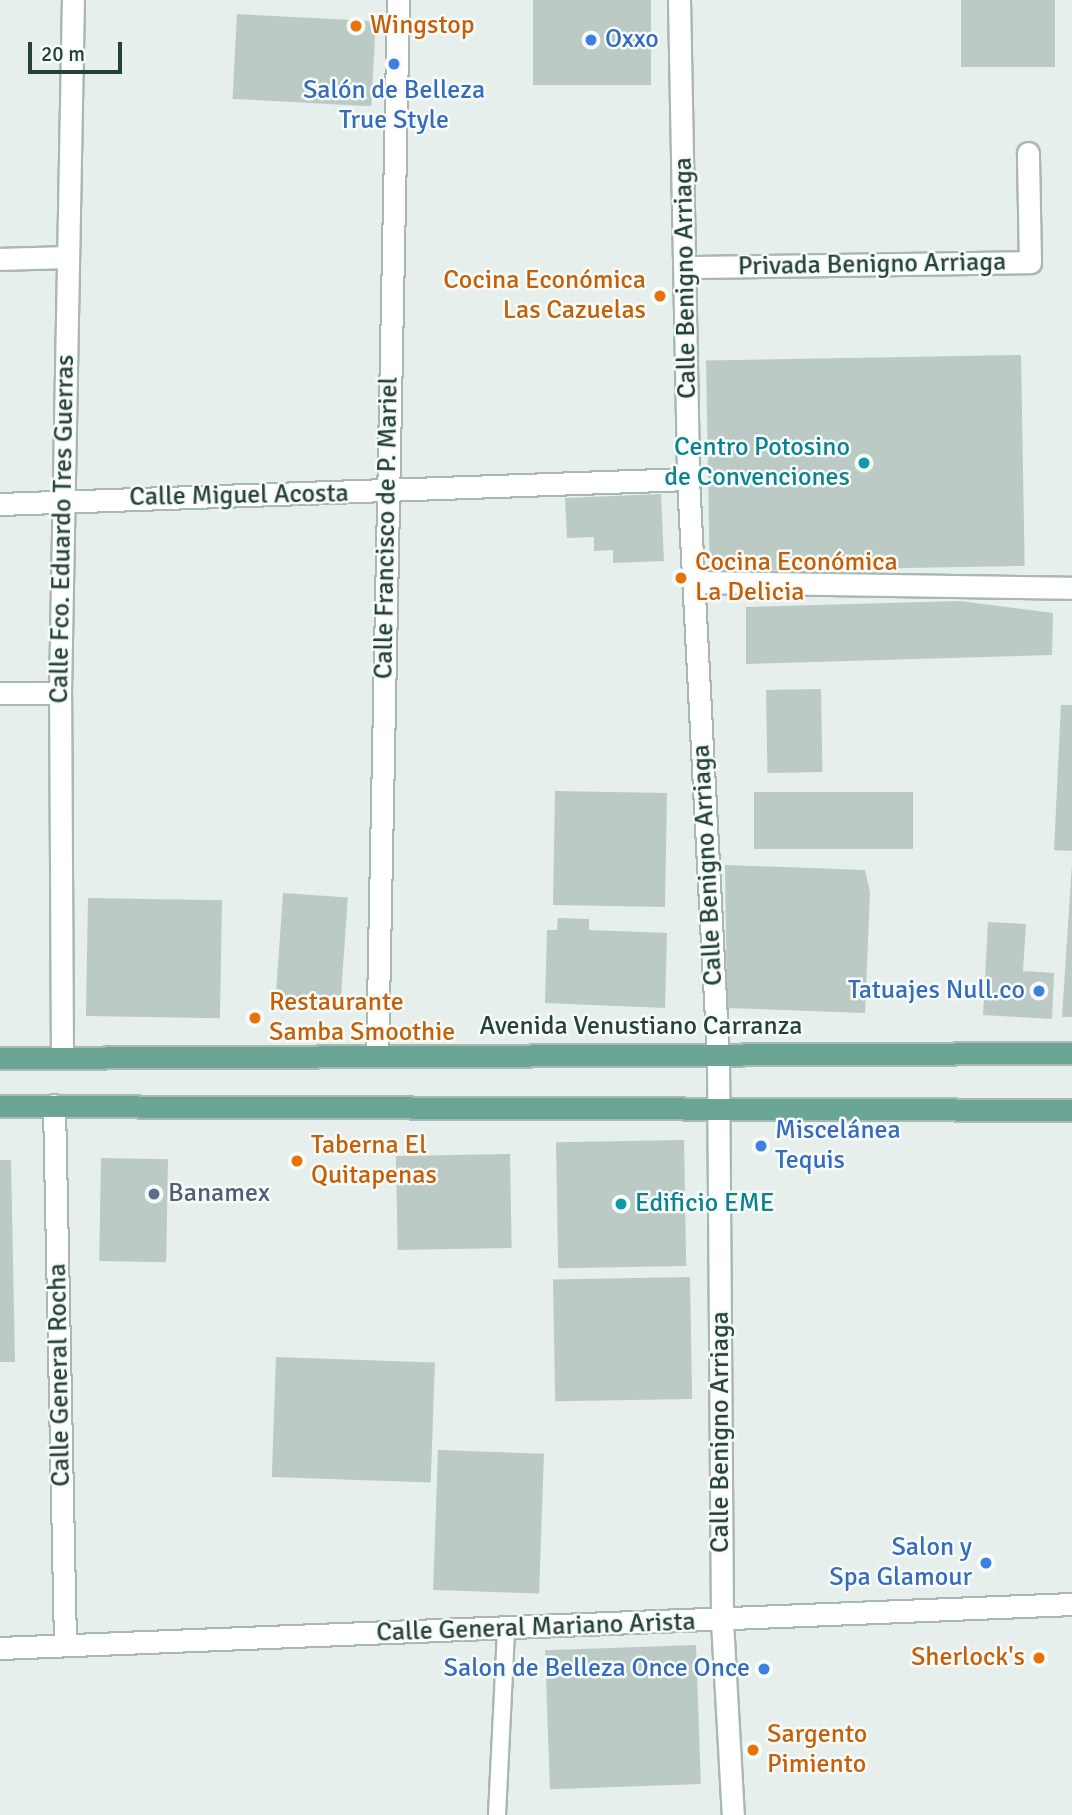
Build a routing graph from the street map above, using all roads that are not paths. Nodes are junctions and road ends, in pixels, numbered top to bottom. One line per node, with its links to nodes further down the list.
1 (72, 0): 5 (street, Calle Fco. Eduardo Tres Guerras)
2 (398, 0): 9 (street, Calle Francisco de P. Mariel)
3 (679, 0): 7 (street, Calle Benigno Arriaga)
4 (1028, 153): 7 (street, Privada Benigno Arriaga)
5 (67, 257): 6 (street); 10 (street, Calle Fco. Eduardo Tres Guerras)
6 (0, 259)
7 (688, 267): 8 (street, Calle Benigno Arriaga)
8 (688, 479): 9 (street, Calle Miguel Acosta); 12 (street, Calle Benigno Arriaga)
9 (388, 493): 10 (street, Calle Miguel Acosta); 17 (street, Calle Francisco de P. Mariel)
10 (62, 500): 11 (street, Calle Miguel Acosta); 15 (street, Calle Fco. Eduardo Tres Guerras)
11 (0, 504)
12 (693, 582): 13 (street); 18 (street, Calle Benigno Arriaga)
13 (1072, 588)
14 (0, 693): 15 (street)
15 (60, 693): 19 (street, Calle Fco. Eduardo Tres Guerras)
16 (1072, 1053): 18 (main road, Avenida Venustiano Carranza)
17 (377, 1055): 18 (main road, Avenida Venustiano Carranza); 19 (main road, Avenida Venustiano Carranza)
18 (718, 1056): 23 (street, Calle Benigno Arriaga)
19 (62, 1057): 20 (main road, Avenida Venustiano Carranza)
20 (0, 1058)
21 (54, 1105): 22 (main road); 23 (main road); 28 (street, Calle General Rocha)
22 (0, 1106)
23 (719, 1110): 24 (main road); 26 (street, Calle Benigno Arriaga)
24 (1072, 1110)
25 (1072, 1604): 26 (street, Calle General Mariano Arista)
26 (722, 1621): 27 (street, Calle General Mariano Arista); 31 (street, Calle Benigno Arriaga)
27 (506, 1629): 28 (street, Calle General Mariano Arista); 30 (lane)
28 (65, 1644): 29 (street, Calle General Mariano Arista)
29 (0, 1648)
30 (498, 1815)
31 (733, 1815)

